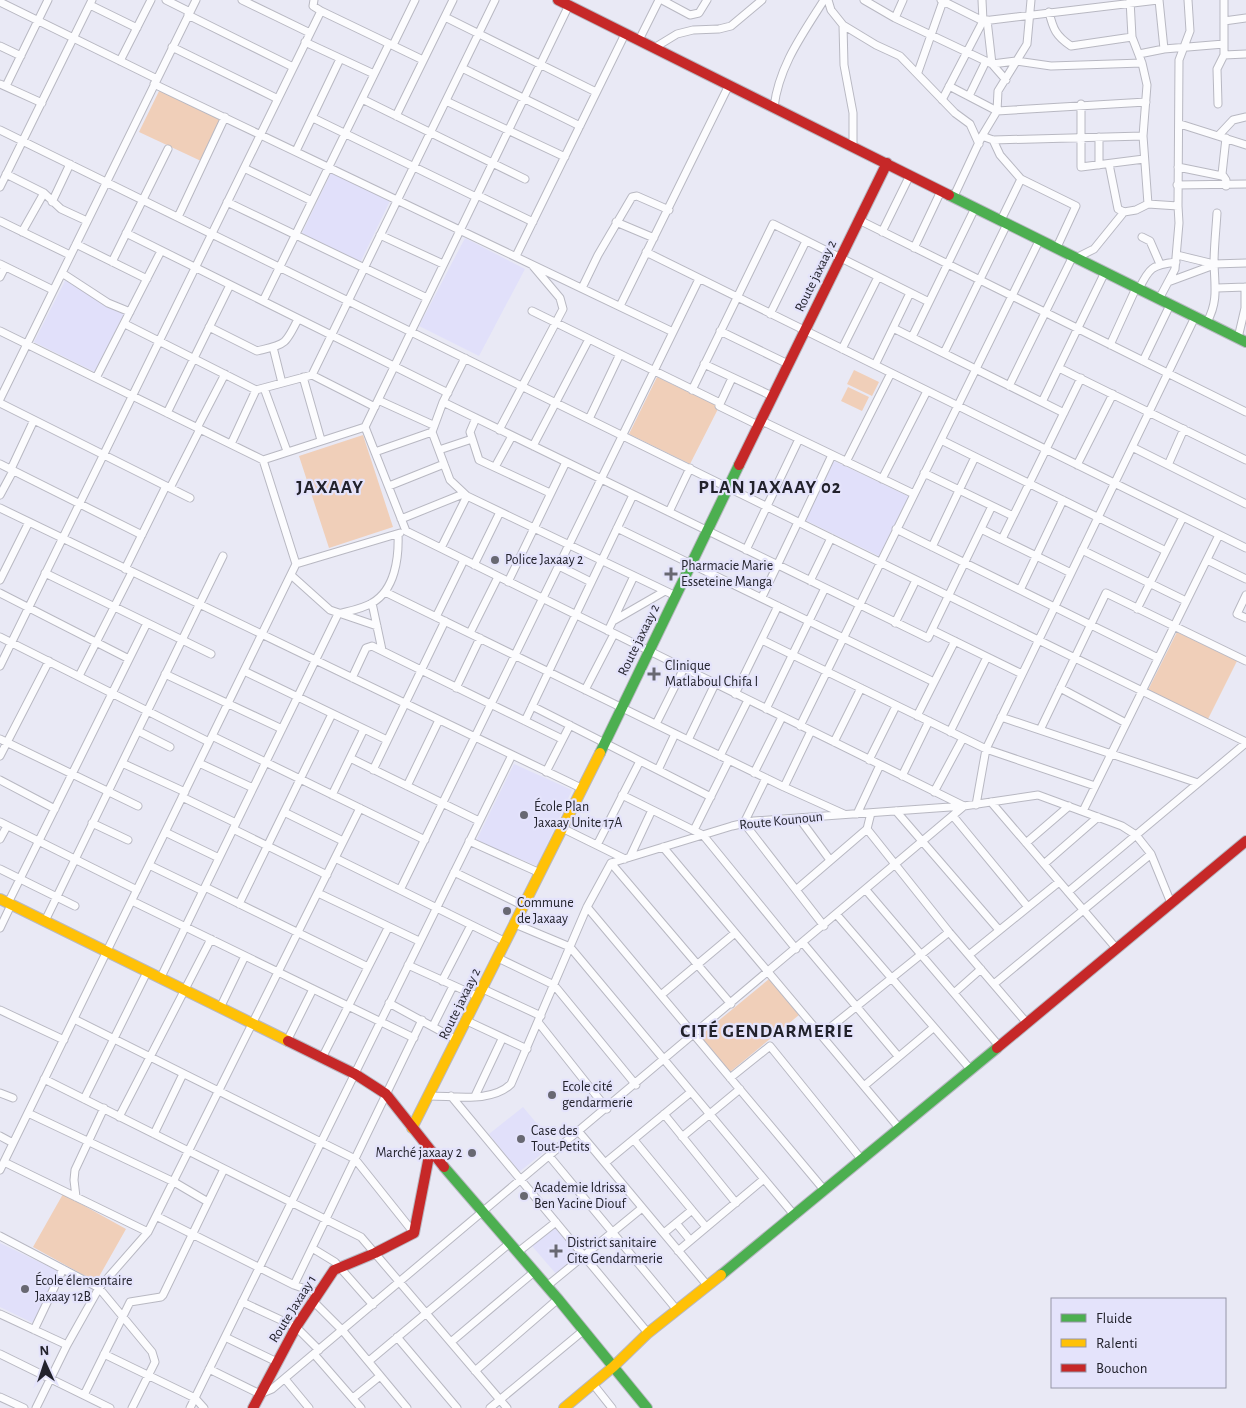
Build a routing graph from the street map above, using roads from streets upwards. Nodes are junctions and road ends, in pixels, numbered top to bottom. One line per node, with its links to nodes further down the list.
1 (48, 0): 35 (street)
2 (151, 0): 38 (street)
3 (166, 0): 29 (street)
4 (196, 0): 29 (street)
5 (242, 0): 39 (street)
6 (314, 0): 27 (street)
7 (415, 0): 48 (street)
8 (453, 0): 31 (street)
9 (495, 0): 40 (street)
10 (662, 0): 11 (street); 45 (street)
11 (707, 0)
12 (762, 0): 51 (street)
13 (824, 0): 86 (street)
14 (828, 0): 37 (street)
15 (864, 0): 32 (street)
16 (903, 0): 32 (street)
17 (942, 0): 34 (street); 42 (street)
18 (982, 0): 34 (street)
19 (1031, 0): 30 (street)
20 (1158, 0): 23 (street); 53 (street)
21 (1188, 0): 52 (street)
22 (1224, 0): 36 (street)
23 (1130, 1): 28 (street); 43 (street)
24 (0, 2): 35 (street)
25 (91, 2): 38 (street); 44 (street)
26 (564, 2): 41 (street); 65 (street)
27 (320, 11): 39 (street); 48 (street)
28 (1049, 12): 30 (street); 43 (street)
29 (189, 13): 50 (street); 66 (street)
30 (1030, 15): 34 (street); 62 (street)
31 (445, 17): 40 (street); 60 (street)
32 (895, 18): 42 (street)
33 (1246, 18): 36 (street)
34 (985, 20): 54 (street); 63 (street)
35 (38, 21): 44 (street); 58 (street)
36 (1224, 21): 47 (street)
37 (842, 25): 68 (street); 108 (street)
38 (137, 28): 61 (street)
39 (310, 33): 46 (street)
40 (478, 34): 65 (street); 67 (street)
41 (625, 34): 45 (street); 75 (street)
42 (932, 34): 54 (street); 68 (street)
43 (1132, 37): 55 (street)
44 (73, 38): 61 (street); 82 (street)
45 (639, 40): 51 (street)
46 (305, 42): 59 (street); 66 (street)
47 (1224, 44): 52 (street); 57 (street)
48 (391, 45): 60 (street); 69 (street)
49 (0, 46): 58 (street)
50 (172, 47): 71 (street); 78 (street)
51 (654, 48): 73 (street)
52 (1184, 48): 53 (street); 92 (street)
53 (1164, 49): 55 (street)
54 (967, 51): 63 (street); 74 (street)
55 (1139, 54): 64 (street)
56 (1246, 54): 57 (street)
57 (1224, 55): 85 (street)
58 (21, 56): 72 (street)
59 (340, 59): 69 (street); 91 (street)
60 (424, 60): 88 (street)
61 (120, 61): 71 (street)
62 (1016, 62): 63 (street); 64 (street); 70 (street)
63 (989, 63): 70 (street); 76 (street)
64 (1142, 63): 83 (street)
65 (540, 64): 75 (street); 77 (street)
66 (293, 67): 78 (street)
67 (462, 68): 77 (street); 80 (street)
68 (918, 72): 81 (street)
69 (374, 74): 79 (street)
70 (1006, 80): 87 (street)
71 (156, 81): 89 (street); 127 (street)
72 (3, 85): 82 (street)
73 (729, 85): 86 (street); 144 (street)
74 (950, 86): 76 (street); 81 (street)
75 (596, 92): 93 (street)
76 (969, 96): 87 (street)
77 (524, 97): 93 (street); 95 (street)
78 (278, 98): 98 (street)
79 (362, 99): 88 (street); 96 (street)
80 (446, 100): 95 (street); 97 (street)
81 (942, 100): 106 (street)
82 (42, 102): 105 (street)
83 (1146, 102): 84 (street); 100 (street)
84 (1081, 104): 87 (street); 101 (street)
85 (1218, 104)
86 (774, 107): 108 (street)
87 (997, 111): 99 (street)
88 (396, 116): 97 (street)
89 (225, 117): 98 (street); 147 (street)
90 (1246, 117): 103 (street)
91 (313, 118): 96 (street); 110 (street)
92 (1180, 124): 103 (street); 120 (street)
93 (580, 126): 111 (street)
94 (0, 130): 105 (street)
95 (508, 130): 111 (street); 113 (street)
96 (345, 133): 118 (street); 119 (street)
97 (430, 133): 113 (street); 119 (street)
98 (260, 134): 110 (street); 121 (street)
99 (982, 136): 104 (street); 106 (street)
100 (1143, 136): 102 (street); 112 (street)
101 (1081, 137): 102 (street); 104 (street); 117 (street)
102 (1099, 137): 117 (street)
103 (1222, 137): 107 (street); 124 (street)
104 (993, 140): 125 (street)
105 (23, 141): 115 (street); 122 (street)
106 (979, 144): 135 (street)
107 (1246, 145)
108 (853, 146): 114 (street)
109 (168, 149): 136 (street)
110 (296, 151): 118 (street)
111 (565, 157): 151 (street)
112 (1144, 159): 116 (street); 141 (street)
113 (492, 163): 126 (street); 134 (street)
114 (887, 163): 123 (street); 148 (street, Route jaxaay 2)
115 (70, 164): 127 (street); 139 (street)
116 (1109, 164): 117 (street); 145 (street)
117 (1099, 166)
118 (329, 167): 137 (street); 138 (street)
119 (414, 167): 134 (street); 137 (street)
120 (1178, 167): 124 (street); 129 (street)
121 (244, 168): 138 (street); 140 (street)
122 (6, 174): 131 (street); 133 (street)
123 (910, 175): 132 (street); 156 (street)
124 (1222, 176): 130 (street)
125 (1021, 178): 153 (street); 167 (street)
126 (525, 180)
127 (106, 182): 136 (street); 150 (street)
128 (1246, 184): 130 (street)
129 (1177, 186): 130 (street); 142 (street)
130 (1226, 186)
131 (0, 187)
132 (941, 191): 135 (street); 166 (street)
133 (44, 193): 139 (street); 155 (street)
134 (476, 196): 151 (street); 154 (street)
135 (954, 196): 143 (street)
136 (143, 200): 147 (street); 157 (street)
137 (398, 200): 154 (street); 159 (street)
138 (312, 201): 160 (street)
139 (52, 202): 150 (street)
140 (227, 202): 158 (street); 160 (street)
141 (1148, 204): 142 (street); 145 (street)
142 (1178, 206): 174 (street)
143 (975, 208): 153 (street); 181 (street)
144 (668, 210): 152 (street); 162 (street)
145 (1124, 212): 173 (street)
146 (1217, 212): 180 (street)
147 (178, 217): 158 (street)
148 (859, 220): 156 (street); 172 (street, Route jaxaay 2)
149 (0, 221): 155 (street)
150 (87, 221): 165 (street)
151 (533, 222): 171 (street)
152 (616, 222): 162 (street); 196 (street)
153 (1004, 222): 163 (street); 192 (street)
154 (460, 230): 171 (street); 177 (street)
155 (22, 232): 170 (street)
156 (882, 232): 166 (street)
157 (126, 233): 168 (street); 175 (street)
158 (212, 234): 183 (street); 184 (street)
159 (380, 234): 177 (street); 185 (street)
160 (296, 235): 183 (street); 185 (street)
161 (1142, 237): 179 (street)
162 (654, 238): 169 (street)
163 (1040, 240): 167 (street); 201 (street)
164 (806, 241): 172 (street); 202 (street); 213 (street)
165 (76, 244): 170 (street); 175 (street)
166 (914, 248): 181 (street)
167 (1057, 248): 173 (street)
168 (161, 251): 184 (street); 191 (street)
169 (646, 252): 190 (street); 209 (street)
170 (70, 255): 187 (street)
171 (516, 256): 178 (street)
172 (840, 257): 189 (street); 223 (street, Route jaxaay 2)
173 (1075, 257): 186 (street); 212 (street)
174 (1176, 258): 179 (street); 180 (street); 193 (street)
175 (112, 262): 191 (street)
176 (1246, 263): 180 (street)
177 (443, 264): 203 (street)
178 (532, 264): 196 (street); 216 (street)
179 (1160, 264): 197 (street)
180 (1214, 264): 193 (street); 198 (street)
181 (948, 265): 192 (street); 207 (street)
182 (3, 266): 188 (street); 199 (street)
183 (280, 267): 205 (street); 206 (street)
184 (195, 268): 194 (street); 232 (street)
185 (364, 268): 203 (street); 206 (street)
186 (1105, 272): 197 (street); 222 (street)
187 (62, 273): 199 (street); 211 (street)
188 (0, 277)
189 (878, 277): 200 (street); 236 (street)
190 (699, 278): 202 (street); 227 (street)
191 (147, 279): 211 (street)
192 (980, 280): 201 (street); 237 (street)
193 (1168, 282): 204 (street)
194 (230, 285): 205 (street); 220 (street)
195 (1246, 287): 198 (street); 219 (street)
196 (582, 288): 209 (street)
197 (1138, 288): 204 (street); 234 (street)
198 (1217, 288): 217 (street)
199 (53, 290): 233 (street)
200 (910, 293): 207 (street); 221 (street)
201 (1012, 296): 212 (street); 247 (street)
202 (736, 297): 213 (street); 225 (street)
203 (427, 298): 226 (street)
204 (1159, 299): 208 (street)
205 (263, 301): 215 (street)
206 (348, 301): 226 (street); 228 (street)
207 (929, 302): 229 (street)
208 (1170, 305): 214 (street); 241 (street)
209 (620, 306): 227 (street)
210 (532, 311): 216 (street)
211 (130, 312): 218 (street)
212 (1045, 313): 222 (street); 259 (street)
213 (770, 314): 223 (street)
214 (1195, 317): 217 (street); 250 (street)
215 (298, 319): 228 (street); 235 (street)
216 (555, 322): 230 (street); 258 (street)
217 (1207, 322): 231 (street)
218 (125, 324): 232 (street); 254 (street)
219 (1244, 324): 231 (street)
220 (209, 327): 235 (street); 240 (street)
221 (893, 328): 229 (street); 244 (street)
222 (1078, 329): 234 (street); 246 (street)
223 (805, 330): 236 (street); 243 (street, Route jaxaay 2)
224 (0, 331): 233 (street)
225 (720, 331): 242 (street); 243 (street)
226 (411, 332): 239 (street); 245 (street)
227 (673, 332): 248 (street)
228 (331, 335): 245 (street); 252 (street)
229 (912, 337): 237 (street)
230 (589, 339): 238 (street); 273 (street)
231 (1242, 340)
232 (159, 341): 240 (street); 266 (street)
233 (27, 344): 254 (street); 268 (street)
234 (1110, 345): 241 (street)
235 (273, 347): 257 (street)
236 (842, 349): 244 (street)
237 (944, 353): 247 (street)
238 (620, 354): 248 (street); 281 (street)
239 (465, 358): 258 (street); 264 (street)
240 (194, 359): 251 (street); 278 (street)
241 (1143, 361): 250 (street)
242 (704, 364): 255 (street); 262 (street)
243 (788, 364): 267 (street, Route jaxaay 2)
244 (875, 365): 249 (street)
245 (394, 366): 264 (street); 272 (street)
246 (1059, 368): 256 (street); 270 (street)
247 (976, 369): 259 (street); 275 (street)
248 (654, 371): 262 (street); 289 (street)
249 (890, 373): 263 (street); 308 (street)
250 (1168, 373): 276 (street); 277 (street)
251 (225, 374): 261 (street); 285 (street)
252 (312, 375): 253 (street); 272 (street)
253 (302, 377): 257 (street); 293 (street)
254 (96, 378): 266 (street)
255 (732, 378): 267 (street); 274 (street)
256 (1081, 378): 265 (street); 279 (street)
257 (282, 383): 260 (street)
258 (522, 386): 273 (street); 288 (street)
259 (1009, 386): 270 (street)
260 (264, 388): 261 (street); 300 (street)
261 (256, 390): 295 (street)
262 (692, 390): 274 (street)
263 (927, 391): 275 (street); 318 (street)
264 (448, 393): 269 (street)
265 (1113, 394): 276 (street); 311 (street)
266 (132, 396): 278 (street); 302 (street)
267 (772, 396): 283 (street, Route jaxaay 2)
268 (0, 399)
269 (443, 402): 280 (street); 286 (street)
270 (1042, 402): 279 (street)
271 (0, 403): 282 (street)
272 (376, 403): 284 (street); 286 (street)
273 (557, 403): 281 (street); 296 (street)
274 (720, 404): 283 (street)
275 (957, 406): 294 (street); 299 (street)
276 (1149, 412): 287 (street); 297 (street)
277 (1246, 412)
278 (166, 413): 285 (street)
279 (1064, 413): 299 (street)
280 (476, 418): 288 (street); 291 (street)
281 (589, 419): 289 (street)
282 (34, 420): 302 (street); 315 (street)
283 (761, 423): 292 (street); 323 (street, Route jaxaay 2)
284 (365, 427): 293 (street); 301 (street)
285 (199, 428): 295 (street); 322 (street)
286 (432, 429): 298 (street); 301 (street)
287 (1184, 429): 306 (street); 312 (street)
288 (499, 430): 290 (street)
289 (622, 435): 314 (street); 317 (street)
290 (512, 436): 296 (street); 313 (street)
291 (472, 439): 298 (street); 313 (street)
292 (799, 439): 303 (street); 335 (street)
293 (321, 440): 300 (street)
294 (941, 440): 304 (street); 316 (street)
295 (231, 444): 305 (street)
296 (534, 446): 307 (street)
297 (1132, 447): 312 (street); 320 (street)
298 (439, 450): 310 (street)
299 (1046, 450): 311 (street); 319 (street)
300 (286, 451): 305 (street)
301 (375, 452): 321 (street)
302 (104, 454): 322 (street); 332 (street)
303 (832, 455): 308 (street); 344 (street)
304 (975, 457): 319 (street); 324 (street)
305 (263, 460): 370 (street)
306 (1246, 460)
307 (566, 462): 317 (street); 325 (street)
308 (846, 462): 318 (street)
309 (0, 464): 315 (street)
310 (444, 464): 321 (street); 328 (street)
311 (1078, 465): 320 (street)
312 (1168, 465): 333 (street)
313 (495, 467): 325 (street)
314 (690, 468): 323 (street); 338 (street)
315 (12, 470): 327 (street); 332 (street)
316 (924, 473): 324 (street); 326 (street)
317 (601, 479): 329 (street); 356 (street)
318 (882, 479): 326 (street)
319 (1029, 484): 331 (street); 339 (street)
320 (1114, 484): 340 (street); 341 (street)
321 (389, 486): 342 (street)
322 (168, 487): 330 (street); 351 (street)
323 (729, 488): 335 (street); 350 (street, Route jaxaay 2)
324 (959, 490): 334 (street); 357 (street)
325 (550, 493): 345 (street)
326 (914, 494): 347 (street)
327 (0, 495)
328 (465, 495): 337 (street); 342 (street); 358 (street)
329 (633, 495): 338 (street); 346 (street)
330 (190, 498)
331 (1063, 500): 340 (street); 364 (street)
332 (80, 504): 351 (street); 353 (street)
333 (1246, 504)
334 (992, 506): 339 (street); 348 (street)
335 (767, 507): 344 (street); 360 (street)
336 (0, 508): 343 (street)
337 (500, 512): 345 (street); 372 (street)
338 (669, 512): 350 (street)
339 (1013, 516): 355 (street)
340 (1098, 517): 361 (street); 362 (street)
341 (1183, 517): 352 (street); 362 (street)
342 (401, 519): 349 (street)
343 (29, 522): 353 (street); 382 (street)
344 (799, 522): 354 (street); 373 (street)
345 (534, 528): 356 (street); 385 (street)
346 (617, 528): 366 (street); 371 (street)
347 (896, 529): 357 (street); 368 (street)
348 (981, 529): 355 (street); 369 (street)
349 (402, 532): 358 (street); 370 (street); 391 (street)
350 (708, 532): 360 (street); 371 (street, Route jaxaay 2)
351 (142, 535): 375 (street)
352 (1219, 535): 359 (street); 367 (street)
353 (62, 538): 375 (street); 376 (street)
354 (831, 538): 368 (street); 384 (street)
355 (1002, 539): 364 (street)
356 (569, 545): 366 (street); 374 (street)
357 (932, 547): 369 (street)
358 (441, 548): 365 (street)
359 (1246, 548)
360 (746, 550): 373 (street)
361 (1082, 550): 377 (street); 387 (street)
362 (1166, 551): 387 (street)
363 (223, 556): 400 (street)
364 (1036, 556): 377 (street); 389 (street)
365 (464, 560): 372 (street); 409 (street)
366 (602, 560): 379 (street); 386 (street)
367 (1207, 560): 381 (street); 398 (street)
368 (880, 562): 383 (street); 401 (street)
369 (965, 563): 389 (street); 395 (street)
370 (296, 564): 378 (street)
371 (692, 564): 394 (street, Route jaxaay 2); 396 (street)
372 (474, 565): 380 (street)
373 (777, 565): 384 (street); 396 (street)
374 (559, 566): 386 (street); 397 (street)
375 (129, 570): 400 (street); 403 (street)
376 (45, 573): 403 (street); 405 (street)
377 (1071, 573): 404 (street)
378 (291, 575): 407 (street); 422 (street)
379 (634, 576): 390 (street); 412 (street)
380 (498, 577): 385 (street); 421 (street)
381 (1246, 579)
382 (0, 580)
383 (916, 580): 395 (street); 415 (street)
384 (810, 581): 388 (street)
385 (508, 582): 397 (street)
386 (591, 582): 408 (street)
387 (1150, 583): 398 (street); 406 (street)
388 (825, 588): 401 (street); 413 (street)
389 (1020, 590): 404 (street)
390 (665, 591): 394 (street); 412 (street)
391 (385, 592): 399 (street); 409 (street)
392 (0, 593): 405 (street)
393 (1246, 595): 410 (street)
394 (676, 596): 433 (street, Route jaxaay 2)
395 (948, 596): 419 (street); 428 (street)
396 (762, 597): 402 (street)
397 (542, 599): 408 (street); 435 (street)
398 (1186, 601): 418 (street)
399 (372, 603): 407 (street); 417 (street)
400 (199, 604): 422 (street); 426 (street)
401 (859, 605): 415 (street); 424 (street)
402 (778, 606): 413 (street); 427 (street)
403 (114, 607): 414 (street); 431 (street)
404 (1054, 607): 416 (street); 428 (street)
405 (29, 608): 430 (street); 431 (street)
406 (1137, 609): 416 (street); 418 (street)
407 (338, 614): 417 (street); 441 (street)
408 (575, 615): 420 (street); 448 (street)
409 (436, 617): 411 (street)
410 (1246, 618)
411 (446, 621): 421 (street); 446 (street)
412 (613, 621): 420 (street)
413 (809, 621): 424 (street); 436 (street)
414 (147, 623): 426 (street); 440 (street)
415 (895, 623): 419 (street)
416 (1091, 625): 438 (street); 439 (street)
417 (376, 626): 432 (street)
418 (1174, 627): 439 (street); 443 (street)
419 (932, 630): 429 (street)
420 (611, 632): 433 (street); 459 (street)
421 (470, 633): 425 (street)
422 (262, 634): 441 (street); 447 (street)
423 (0, 637): 430 (street)
424 (844, 637): 449 (street); 454 (street)
425 (480, 638): 435 (street); 456 (street)
426 (182, 640): 434 (street); 450 (street)
427 (762, 640): 436 (street); 462 (street)
428 (1039, 640): 438 (street); 451 (street)
429 (954, 641): 437 (street); 454 (street)
430 (12, 642): 442 (street); 444 (street)
431 (96, 642): 440 (street); 452 (street)
432 (382, 650): 446 (street); 453 (street)
433 (649, 651): 445 (street); 470 (street, Route jaxaay 2)
434 (210, 654)
435 (515, 655): 448 (street); 467 (street)
436 (792, 655): 449 (street); 471 (street)
437 (987, 657): 451 (street); 489 (street)
438 (1075, 658): 458 (street); 460 (street)
439 (1158, 658): 460 (street)
440 (129, 659): 461 (street)
441 (316, 660): 453 (street); 463 (street)
442 (49, 661): 452 (street); 497 (street)
443 (1246, 661)
444 (0, 666)
445 (684, 668): 455 (street); 481 (street)
446 (421, 670): 456 (street); 466 (street)
447 (244, 671): 463 (street); 465 (street)
448 (548, 672): 459 (street); 468 (street)
449 (826, 672): 457 (street); 483 (street)
450 (165, 674): 465 (street); 472 (street)
451 (1022, 674): 476 (street)
452 (79, 676): 461 (street)
453 (352, 678): 466 (street)
454 (934, 682): 475 (street)
455 (715, 684): 462 (street); 496 (street)
456 (456, 688): 467 (street)
457 (861, 688): 469 (street); 499 (street)
458 (1060, 688): 480 (street); 487 (street)
459 (586, 690): 470 (street)
460 (1142, 691): 480 (street); 500 (street)
461 (112, 693): 472 (street); 519 (street)
462 (735, 694): 464 (street)
463 (298, 697): 473 (street); 484 (street)
464 (748, 700): 471 (street); 506 (street)
465 (228, 703): 484 (street); 493 (street)
466 (405, 704): 477 (street); 495 (street)
467 (491, 704): 478 (street); 491 (street)
468 (532, 706): 478 (street); 482 (street)
469 (896, 706): 475 (street); 509 (street)
470 (621, 708): 481 (street); 498 (street, Route jaxaay 2)
471 (766, 709): 474 (street)
472 (147, 711): 486 (street); 493 (street)
473 (332, 714): 485 (street); 522 (street)
474 (782, 716): 483 (street); 518 (street)
475 (918, 716): 479 (street)
476 (1001, 717): 487 (street); 502 (street)
477 (439, 720): 491 (street); 525 (street)
478 (525, 721): 494 (street)
479 (929, 722): 489 (street); 520 (street)
480 (1126, 723): 503 (street)
481 (656, 724): 490 (street)
482 (570, 725): 494 (street); 498 (street)
483 (800, 726): 488 (street)
484 (282, 729): 511 (street)
485 (364, 729): 495 (street); 507 (street)
486 (138, 730): 501 (street); 512 (street)
487 (1040, 730): 503 (street)
488 (811, 731): 499 (street); 527 (street)
489 (950, 732): 492 (street)
490 (675, 734): 496 (street); 516 (street)
491 (475, 737): 504 (street); 537 (street)
492 (963, 738): 502 (street); 531 (street)
493 (211, 739): 511 (street); 513 (street)
494 (562, 739): 517 (street)
495 (387, 740): 515 (street)
496 (688, 740): 506 (street)
497 (4, 741): 505 (street); 519 (street)
498 (604, 742): 510 (street); 529 (street, Route jaxaay 2)
499 (834, 742): 509 (street)
500 (1246, 742): 524 (street)
501 (170, 747)
502 (986, 749): 526 (street); 538 (street)
503 (1111, 754): 524 (street); 526 (street)
504 (512, 755): 517 (street); 554 (street)
505 (0, 756)
506 (720, 756): 508 (street)
507 (350, 758): 515 (street); 533 (street)
508 (729, 760): 518 (street); 535 (street)
509 (869, 760): 514 (street)
510 (640, 761): 516 (street); 534 (street)
511 (266, 762): 522 (street); 528 (street)
512 (122, 763): 530 (street); 532 (street)
513 (199, 763): 528 (street); 532 (street)
514 (880, 765): 520 (street); 549 (street)
515 (372, 770): 525 (street)
516 (658, 770): 535 (street)
517 (546, 772): 529 (street)
518 (754, 773): 521 (street)
519 (72, 775): 530 (street); 543 (street)
520 (902, 776): 531 (street)
521 (766, 778): 527 (street); 556 (street)
522 (300, 779): 533 (street); 547 (street)
523 (0, 780): 543 (street)
524 (1198, 783): 564 (street)
525 (407, 786): 537 (street)
526 (1096, 786): 546 (street)
527 (784, 787): 550 (street)
528 (253, 788): 558 (street)
529 (581, 788): 559 (street, Route jaxaay 2)
530 (107, 792): 539 (street); 555 (street)
531 (934, 792): 540 (street)
532 (183, 795): 558 (street); 562 (street)
533 (332, 795): 542 (street)
534 (622, 795): 544 (street); 574 (street)
535 (711, 797): 561 (street)
536 (992, 802): 538 (street, Route Kounoun); 541 (street, Route Kounoun); 573 (street)
537 (442, 804): 554 (street); 567 (street)
538 (976, 805): 540 (street, Route Kounoun)
539 (138, 806)
540 (964, 806): 545 (street, Route Kounoun); 551 (street)
541 (1069, 806): 546 (street, Route Kounoun); 573 (street)
542 (360, 808): 567 (street); 569 (street)
543 (55, 809): 568 (street)
544 (652, 810): 561 (street); 580 (street)
545 (896, 811): 548 (street, Route Kounoun); 572 (street)
546 (1083, 811): 552 (street, Route Kounoun)
547 (284, 812): 569 (street); 575 (street)
548 (871, 813): 549 (street, Route Kounoun); 560 (street)
549 (857, 814): 550 (street, Route Kounoun)
550 (846, 815): 553 (street, Route Kounoun)
551 (953, 816): 572 (street); 608 (street)
552 (1098, 817): 564 (street, Route Kounoun); 585 (street)
553 (798, 818): 556 (street, Route Kounoun); 582 (street)
554 (479, 821): 570 (street)
555 (92, 823): 566 (street); 581 (street)
556 (744, 823): 563 (street, Route Kounoun); 596 (street)
557 (3, 824): 565 (street); 568 (street)
558 (235, 826): 575 (street); 578 (street)
559 (562, 828): 574 (street); 589 (street, Route jaxaay 2)
560 (867, 829): 582 (street); 584 (street)
561 (694, 830): 563 (street)
562 (165, 832): 578 (street); 586 (street)
563 (702, 835): 576 (street, Route Kounoun); 629 (street)
564 (1136, 835): 577 (street, Route Kounoun); 598 (street)
565 (0, 839)
566 (128, 840)
567 (425, 840): 595 (street)
568 (39, 841): 581 (street); 591 (street)
569 (343, 841): 579 (street)
570 (470, 841): 588 (street); 589 (street)
571 (1246, 841): 603 (street)
572 (922, 842): 584 (street); 619 (street)
573 (1026, 843): 585 (street)
574 (597, 845): 580 (street)
575 (267, 846): 590 (street); 604 (street)
576 (663, 847): 580 (street, Route Kounoun); 622 (street)
577 (1151, 854): 603 (street, Route Kounoun); 610 (street)
578 (219, 858): 593 (street)
579 (335, 858): 590 (street); 595 (street)
580 (627, 858): 583 (street, Route Kounoun)
581 (74, 859): 594 (street); 600 (street)
582 (830, 860): 596 (street)
583 (611, 863): 607 (street); 635 (street)
584 (896, 864): 597 (street); 620 (street)
585 (1044, 864): 592 (street)
586 (149, 865): 593 (street); 594 (street)
587 (0, 869): 591 (street)
588 (454, 872): 606 (street); 609 (street)
589 (540, 873): 606 (street, Route jaxaay 2)
590 (327, 875): 599 (street)
591 (20, 879): 600 (street); 602 (street)
592 (1059, 882): 598 (street); 608 (street)
593 (204, 889): 604 (street); 616 (street)
594 (137, 890): 601 (street)
595 (400, 890): 609 (street)
596 (796, 890): 615 (street)
597 (866, 890): 611 (street); 631 (street)
598 (1068, 892): 610 (street)
599 (318, 893): 618 (street); 621 (street)
600 (56, 897): 605 (street); 612 (street)
601 (132, 901): 616 (street); 630 (street)
602 (6, 902): 612 (street); 617 (street)
603 (1171, 903): 628 (street)
604 (239, 904): 621 (street)
605 (74, 906)
606 (524, 906): 614 (street, Route jaxaay 2)
607 (587, 907): 627 (street); 652 (street)
608 (1028, 907): 619 (street)
609 (436, 908): 613 (street); 624 (street)
610 (1083, 912): 628 (street); 645 (street)
611 (837, 915): 615 (street); 643 (street)
612 (45, 921): 630 (street)
613 (471, 924): 625 (street); 644 (street)
614 (515, 924): 625 (street, Route jaxaay 2); 627 (street)
615 (824, 926): 626 (street)
616 (186, 927): 623 (street); 642 (street)
617 (0, 928)
618 (388, 928): 624 (street); 637 (street)
619 (999, 930): 632 (street)
620 (949, 932): 631 (street); 632 (street)
621 (298, 933): 637 (street); 640 (street)
622 (735, 933): 635 (street); 641 (street)
623 (211, 939): 633 (street); 649 (street)
624 (419, 941): 636 (street)
625 (506, 942): 634 (street, Route jaxaay 2)
626 (803, 943): 629 (street); 656 (street)
627 (570, 947): 646 (street); 681 (street)
628 (1116, 948): 664 (street)
629 (796, 949): 641 (street)
630 (107, 952): 639 (street); 660 (street)
631 (921, 955): 643 (street); 651 (street)
632 (969, 955): 638 (street)
633 (245, 956): 640 (street); 657 (street)
634 (498, 958): 646 (street); 650 (street, Route jaxaay 2)
635 (697, 964): 652 (street); 654 (street)
636 (408, 965): 644 (street); 653 (street)
637 (368, 967): 655 (street)
638 (981, 969): 645 (street); 651 (street)
639 (148, 972): 642 (street); 671 (street)
640 (279, 972): 648 (street); 665 (street)
641 (768, 972): 654 (street); 669 (street)
642 (160, 978): 649 (street)
643 (892, 979): 656 (street); 667 (street)
644 (442, 981): 647 (street)
645 (994, 984): 664 (street)
646 (554, 985): 659 (street); 687 (street)
647 (453, 986): 650 (street); 666 (street)
648 (313, 989): 655 (street); 675 (street)
649 (184, 990): 657 (street); 679 (street)
650 (481, 993): 659 (street); 662 (street, Route jaxaay 2)
651 (954, 993): 676 (street)
652 (661, 995): 668 (street)
653 (389, 1004): 661 (street); 663 (street)
654 (731, 1004): 668 (street)
655 (348, 1006): 663 (street); 680 (street)
656 (857, 1007): 669 (street); 678 (street)
657 (220, 1008): 665 (street)
658 (1, 1013): 673 (street)
659 (539, 1019): 677 (street); 700 (street)
660 (74, 1020): 671 (street); 673 (street)
661 (422, 1020): 666 (street); 670 (street)
662 (467, 1021): 672 (street); 674 (street, Route jaxaay 2)
663 (380, 1022): 670 (street); 684 (street)
664 (1026, 1022): 676 (street)
665 (252, 1024): 675 (street); 690 (street)
666 (433, 1026): 674 (street)
667 (933, 1028): 678 (street); 682 (street)
668 (694, 1035): 681 (street); 685 (street)
669 (821, 1035): 688 (street)
670 (414, 1038): 693 (street)
671 (114, 1039): 679 (street); 698 (street)
672 (502, 1039): 677 (street); 696 (street)
673 (64, 1040): 686 (street)
674 (457, 1040): 694 (street, Route jaxaay 2)
675 (287, 1041): 680 (street)
676 (999, 1046): 682 (street)
677 (526, 1049): 696 (street)
678 (898, 1056): 688 (street)
679 (150, 1057): 683 (street); 705 (street)
680 (322, 1058): 684 (street)
681 (665, 1060): 687 (street); 691 (street)
682 (971, 1070): 707 (street)
683 (183, 1074): 690 (street); 709 (street)
684 (355, 1074): 693 (street); 715 (street)
685 (730, 1078): 689 (street); 721 (street)
686 (44, 1079): 698 (street); 701 (street)
687 (636, 1085): 700 (street)
688 (864, 1086): 707 (street)
689 (740, 1089): 704 (street); 729 (street)
690 (219, 1091): 715 (street); 718 (street)
691 (691, 1092): 703 (street); 704 (street)
692 (0, 1093): 697 (street)
693 (386, 1094): 706 (street); 720 (street)
694 (430, 1096): 695 (street); 702 (street, Route jaxaay 2)
695 (450, 1096): 696 (street); 727 (street)
696 (474, 1096)
697 (13, 1098)
698 (84, 1099): 699 (street)
699 (104, 1108): 705 (street); 714 (street)
700 (607, 1109): 708 (street)
701 (28, 1113): 714 (street); 716 (street)
702 (420, 1113): 706 (street, Route jaxaay 2); 713 (street)
703 (664, 1114): 711 (street); 712 (street)
704 (710, 1114): 711 (street); 726 (street)
705 (119, 1117): 709 (street)
706 (412, 1128): 713 (street)
707 (900, 1128): 721 (street)
708 (579, 1132): 719 (street); 723 (street)
709 (154, 1134): 718 (street)
710 (0, 1136): 716 (street)
711 (682, 1137): 733 (street)
712 (634, 1140): 723 (street); 735 (street)
713 (422, 1141): 717 (street)
714 (89, 1142): 728 (street); 730 (street)
715 (321, 1142): 720 (street); 732 (street)
716 (14, 1143): 722 (street)
717 (430, 1151): 736 (street); 745 (street)
718 (189, 1152): 724 (street); 728 (street)
719 (550, 1157): 727 (street); 744 (street)
720 (355, 1159): 739 (street); 745 (street)
721 (862, 1160): 729 (street)
722 (4, 1162): 725 (street); 730 (street)
723 (605, 1163): 734 (street)
724 (224, 1169): 731 (street); 732 (street)
725 (0, 1170)
726 (764, 1179): 733 (street); 738 (street)
727 (522, 1181): 736 (street); 740 (street)
728 (174, 1182): 731 (street); 737 (street)
729 (825, 1190): 738 (street)
730 (76, 1197): 743 (street)
731 (208, 1202): 747 (street)
732 (291, 1202): 739 (street); 757 (street)
733 (736, 1203): 742 (street)
734 (642, 1208): 744 (street); 746 (street)
735 (692, 1210): 741 (street); 742 (street)
736 (483, 1214): 750 (street); 760 (street)
737 (156, 1216): 743 (street); 747 (street)
738 (795, 1216): 763 (street)
739 (326, 1220): 751 (street); 754 (street)
740 (556, 1222): 753 (street); 755 (street)
741 (676, 1223): 746 (street); 749 (street)
742 (706, 1227): 749 (street)
743 (148, 1232): 764 (street)
744 (613, 1232): 755 (street); 769 (street)
745 (414, 1233): 754 (street)
746 (664, 1233): 752 (street)
747 (192, 1234): 757 (street); 772 (street)
748 (0, 1236): 758 (street)
749 (690, 1240): 752 (street)
750 (510, 1243): 753 (street); 771 (street)
751 (312, 1248): 756 (street); 761 (street)
752 (678, 1250): 763 (street)
753 (518, 1252): 759 (street)
754 (375, 1253): 756 (street); 760 (street)
755 (584, 1256): 762 (street); 777 (street)
756 (339, 1266): 765 (street, Route Jaxaay 1); 768 (street)
757 (259, 1268): 761 (street); 767 (street)
758 (63, 1269): 764 (street); 774 (street)
759 (534, 1272): 762 (street); 780 (street)
760 (400, 1283): 768 (street); 771 (street)
761 (294, 1284): 765 (street)
762 (547, 1286): 766 (street)
763 (707, 1286): 769 (street)
764 (99, 1288): 772 (street); 781 (street)
765 (315, 1296): 773 (street, Route Jaxaay 1); 776 (street)
766 (558, 1299): 775 (street); 789 (street)
767 (242, 1302): 773 (street); 778 (street)
768 (373, 1305): 776 (street)
769 (677, 1310): 777 (street)
770 (0, 1314): 774 (street)
771 (426, 1314): 779 (street); 780 (street)
772 (124, 1317): 784 (street); 790 (street)
773 (296, 1327): 782 (street); 786 (street, Route Jaxaay 1)
774 (34, 1330): 781 (street)
775 (584, 1330): 787 (street); 800 (street)
776 (342, 1331): 782 (street); 785 (street)
777 (648, 1333): 787 (street)
778 (225, 1337): 786 (street); 788 (street)
779 (397, 1337): 785 (street); 811 (street)
780 (451, 1342): 789 (street)
781 (66, 1345): 792 (street)
782 (317, 1352): 793 (street); 799 (street)
783 (0, 1354): 792 (street)
784 (104, 1354): 790 (street); 796 (street)
785 (368, 1361): 791 (street)
786 (277, 1362): 795 (street, Route Jaxaay 1)
787 (613, 1366): 794 (street); 816 (street)
788 (209, 1369): 795 (street); 798 (street)
789 (475, 1370): 800 (street)
790 (149, 1375): 798 (street); 805 (street)
791 (380, 1376): 799 (street); 810 (street)
792 (50, 1379): 796 (street); 803 (street)
793 (285, 1379): 795 (street); 808 (street)
794 (593, 1384): 814 (street); 815 (street)
795 (260, 1394): 801 (street, Route Jaxaay 1)
796 (84, 1395): 804 (street)
797 (0, 1397): 802 (street)
798 (195, 1398): 806 (street); 807 (street)
799 (354, 1398): 809 (street)
800 (500, 1399): 812 (street); 813 (street)
801 (255, 1407)
802 (24, 1408)
803 (36, 1408)
804 (110, 1408)
805 (132, 1408)
806 (190, 1408)
807 (204, 1408)
808 (309, 1408)
809 (362, 1408)
810 (407, 1408)
811 (457, 1408)
812 (490, 1408)
813 (508, 1408)
814 (564, 1408)
815 (612, 1408)
816 (647, 1408)

